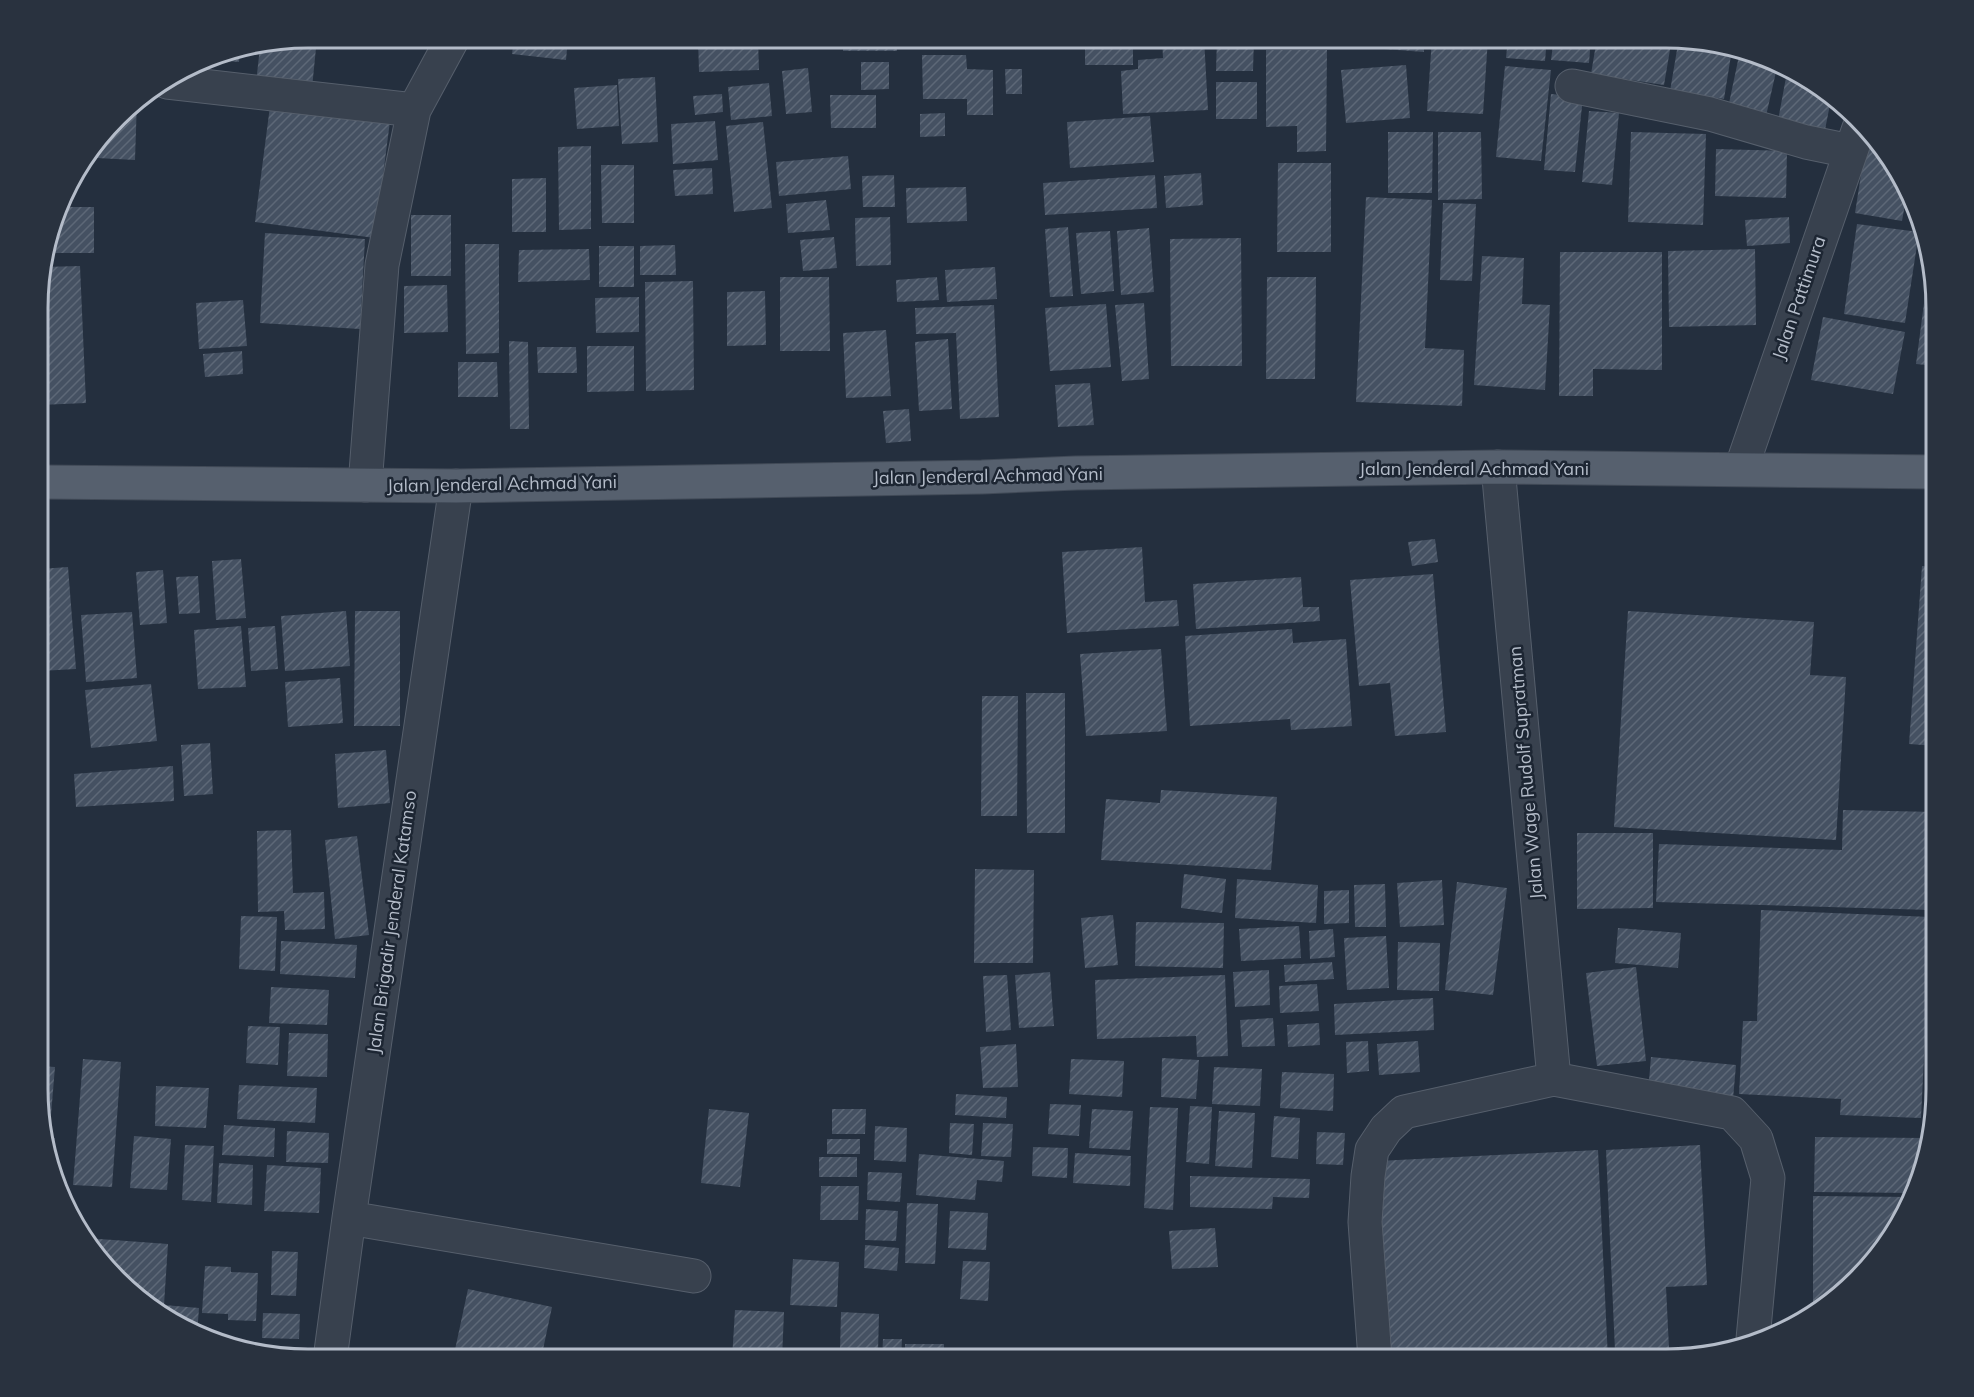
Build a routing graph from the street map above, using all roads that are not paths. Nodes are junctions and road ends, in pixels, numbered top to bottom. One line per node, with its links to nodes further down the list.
1 (448, 48): 4 (street)
2 (178, 83): 4 (street)
3 (1572, 86): 5 (street)
4 (414, 110): 10 (street)
5 (1854, 140): 7 (street, Jalan Pattimura)
6 (1498, 467): 7 (main road, Jalan Jenderal Achmad Yani); 11 (main road, Jalan Jenderal Achmad Yani); 12 (street, Jalan Wage Rudolf Supratman)
7 (1741, 469): 8 (main road, Jalan Jenderal Achmad Yani)
8 (1926, 472)
9 (48, 482): 10 (main road, Jalan Jenderal Achmad Yani)
10 (364, 485): 11 (main road, Jalan Jenderal Achmad Yani)
11 (456, 486): 13 (street, Jalan Brigadir Jenderal Katamso)
12 (1554, 1079): 15 (street); 17 (street)
13 (349, 1218): 14 (street); 16 (street, Jalan Brigadir Jenderal Katamso)
14 (694, 1276)
15 (1754, 1333)
16 (331, 1349)
17 (1374, 1349)

